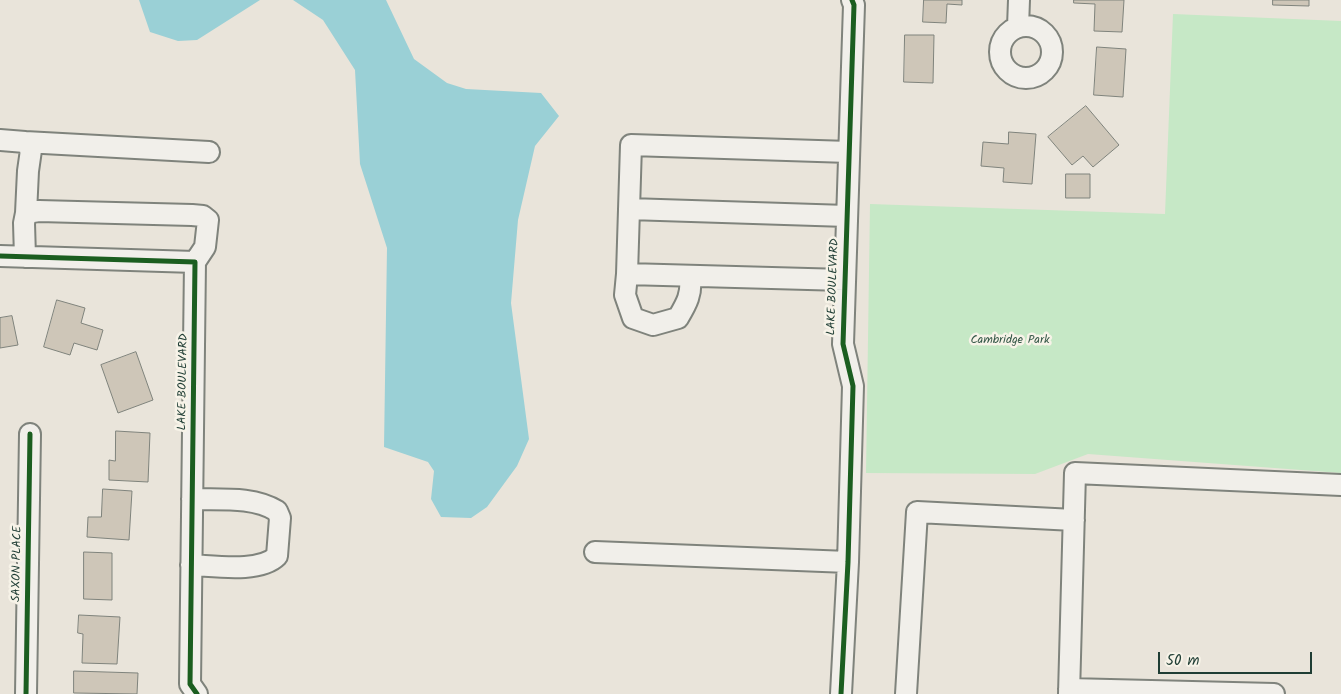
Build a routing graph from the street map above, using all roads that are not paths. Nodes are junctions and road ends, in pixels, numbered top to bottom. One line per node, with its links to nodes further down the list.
1 (852, 0): 7 (street, LAKE BOULEVARD)
2 (1019, 0): 3 (street)
3 (1018, 27)
4 (0, 140): 5 (street)
5 (25, 142): 6 (street); 9 (street)
6 (209, 152)
7 (849, 152): 8 (street); 10 (street, LAKE BOULEVARD)
8 (629, 210): 10 (street); 14 (street)
9 (26, 213): 12 (street); 13 (street)
10 (846, 216): 16 (street, LAKE BOULEVARD)
11 (0, 256): 12 (street)
12 (25, 257): 13 (street)
13 (195, 262): 19 (street, LAKE BOULEVARD)
14 (627, 274): 15 (street); 15 (street)
15 (690, 276): 16 (street)
16 (844, 280): 22 (street, LAKE BOULEVARD)
17 (30, 434): 25 (street, SAXON PLACE)
18 (1341, 485): 20 (street)
19 (192, 499): 23 (street, LAKE BOULEVARD); 23 (street)
20 (1074, 520): 24 (street); 28 (street)
21 (595, 552): 22 (street)
22 (848, 562): 27 (street, LAKE BOULEVARD)
23 (191, 565): 26 (street, LAKE BOULEVARD)
24 (1069, 692): 29 (street)
25 (26, 694)
26 (197, 694)
27 (841, 694)
28 (906, 694)
29 (1274, 694)

